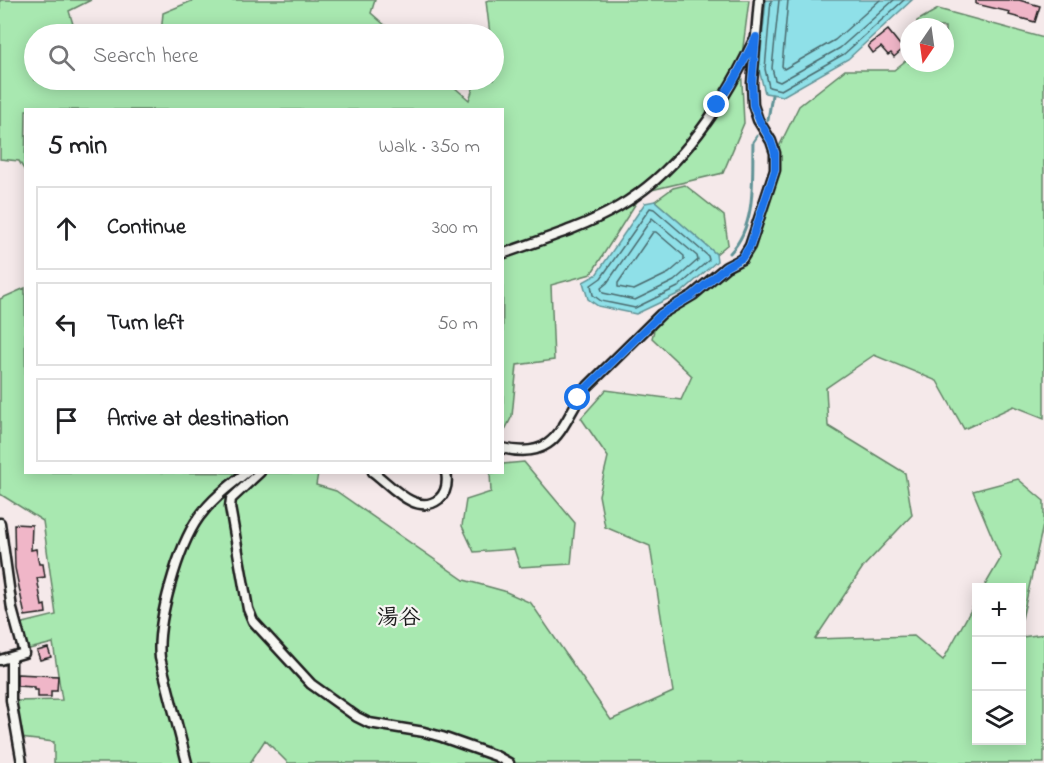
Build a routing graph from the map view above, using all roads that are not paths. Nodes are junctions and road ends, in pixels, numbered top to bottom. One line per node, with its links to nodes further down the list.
1 (759, 0): 2 (street)
2 (756, 37): 3 (street); 4 (street)
3 (504, 253)
4 (504, 448)
5 (244, 474): 13 (street)
6 (258, 474): 14 (street)
7 (375, 474): 8 (street)
8 (446, 474)
9 (0, 523): 10 (street)
10 (11, 658): 11 (street); 12 (street)
11 (0, 660)
12 (22, 763)
13 (187, 763)
14 (509, 763)

